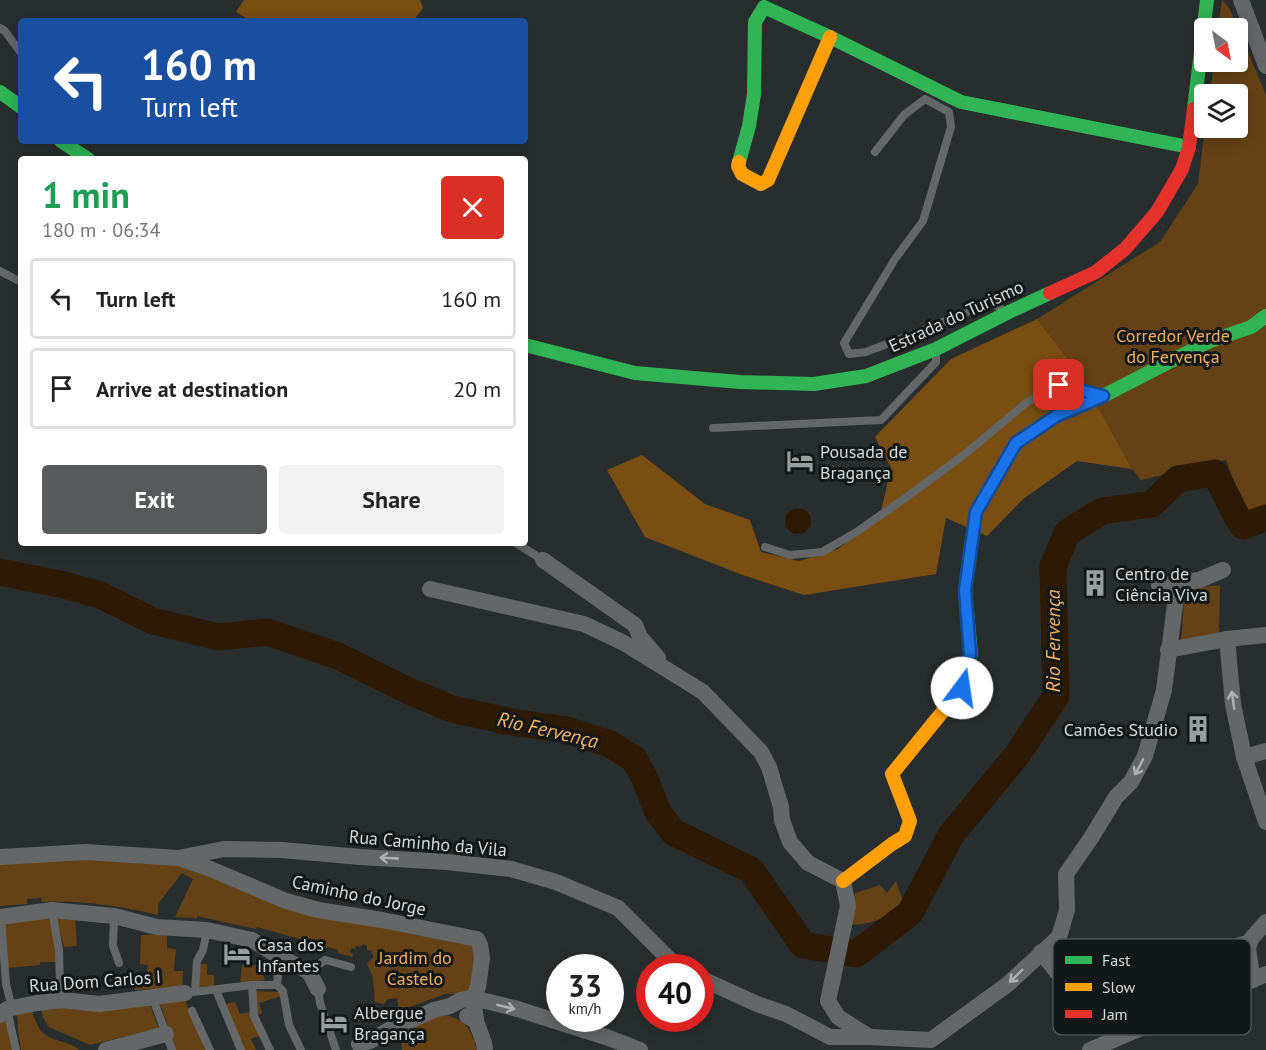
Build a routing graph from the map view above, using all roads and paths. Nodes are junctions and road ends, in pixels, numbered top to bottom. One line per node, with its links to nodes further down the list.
1 (1207, 0): 11 (street, Estrada do Turismo)
2 (1241, 0): 7 (street)
3 (768, 4): 5 (street); 5 (street)
4 (0, 28): 6 (lane)
5 (830, 37): 11 (street)
6 (18, 49)
7 (1266, 66)
8 (0, 92): 9 (street)
9 (18, 105)
10 (66, 144): 13 (street)
11 (1189, 147): 16 (street, Estrada do Turismo)
12 (875, 152): 16 (lane)
13 (84, 156)
14 (0, 271): 15 (lane)
15 (18, 280)
16 (1007, 313): 19 (street, Estrada do Turismo)
17 (1266, 316): 20 (street)
18 (528, 346): 19 (street, Estrada do Turismo)
19 (936, 349): 21 (lane)
20 (1103, 396): 23 (lane); 40 (street)
21 (713, 428)
22 (521, 546): 24 (lane)
23 (765, 548)
24 (543, 560): 32 (street)
25 (1223, 570): 26 (street)
26 (1178, 582): 27 (street); 31 (street)
27 (1159, 585)
28 (430, 589): 32 (street)
29 (1266, 635): 30 (street)
30 (1227, 639): 31 (street); 36 (street, one-way to 30)
31 (1168, 650): 33 (street)
32 (669, 670): 40 (street)
33 (1164, 690): 34 (street); 46 (street, one-way to 46)
34 (1168, 711)
35 (1266, 751): 36 (street)
36 (1244, 757): 37 (street)
37 (1266, 822)
38 (0, 856): 39 (street)
39 (178, 858): 50 (street, Rua Caminho da Vila, one-way to 39); 65 (street, Caminho do Jorge)
40 (843, 881): 72 (street)
41 (52, 910): 42 (street); 43 (street); 66 (lane)
42 (114, 916): 45 (street); 53 (lane)
43 (1, 917): 68 (lane)
44 (1266, 922): 47 (street)
45 (207, 930): 52 (street); 63 (lane)
46 (1057, 939)
47 (1251, 941)
48 (1053, 942): 49 (street, one-way to 49)
49 (1041, 952): 55 (street); 73 (street, one-way to 73)
50 (664, 954)
51 (1251, 956): 57 (street)
52 (280, 957): 56 (street); 60 (lane)
53 (119, 963)
54 (351, 967): 56 (lane)
55 (1053, 967)
56 (309, 972): 61 (street)
57 (1260, 977)
58 (714, 984): 72 (street)
59 (252, 985): 60 (lane, Rua Dom Carlos I); 62 (lane, Rua Dom Carlos I); 80 (lane)
60 (280, 988): 81 (lane)
61 (318, 989): 82 (lane)
62 (216, 990): 63 (lane, Rua Dom Carlos I); 79 (lane)
63 (189, 995): 64 (street, Rua Dom Carlos I)
64 (152, 996): 66 (street, Rua Dom Carlos I); 74 (lane)
65 (473, 998): 67 (street); 70 (street); 84 (street, one-way to 84)
66 (62, 1000): 68 (street, Rua Dom Carlos I)
67 (450, 1006): 70 (street); 75 (street)
68 (7, 1011): 76 (lane)
69 (192, 1011): 78 (lane)
70 (476, 1021): 83 (street)
71 (1125, 1035): 86 (street)
72 (870, 1037): 73 (street)
73 (931, 1040): 85 (lane)
74 (169, 1042): 77 (street)
75 (354, 1047)
76 (16, 1050)
77 (109, 1050)
78 (210, 1050)
79 (241, 1050)
80 (270, 1050)
81 (301, 1050)
82 (336, 1050)
83 (485, 1050)
84 (640, 1050)
85 (916, 1050)
86 (1090, 1050)

